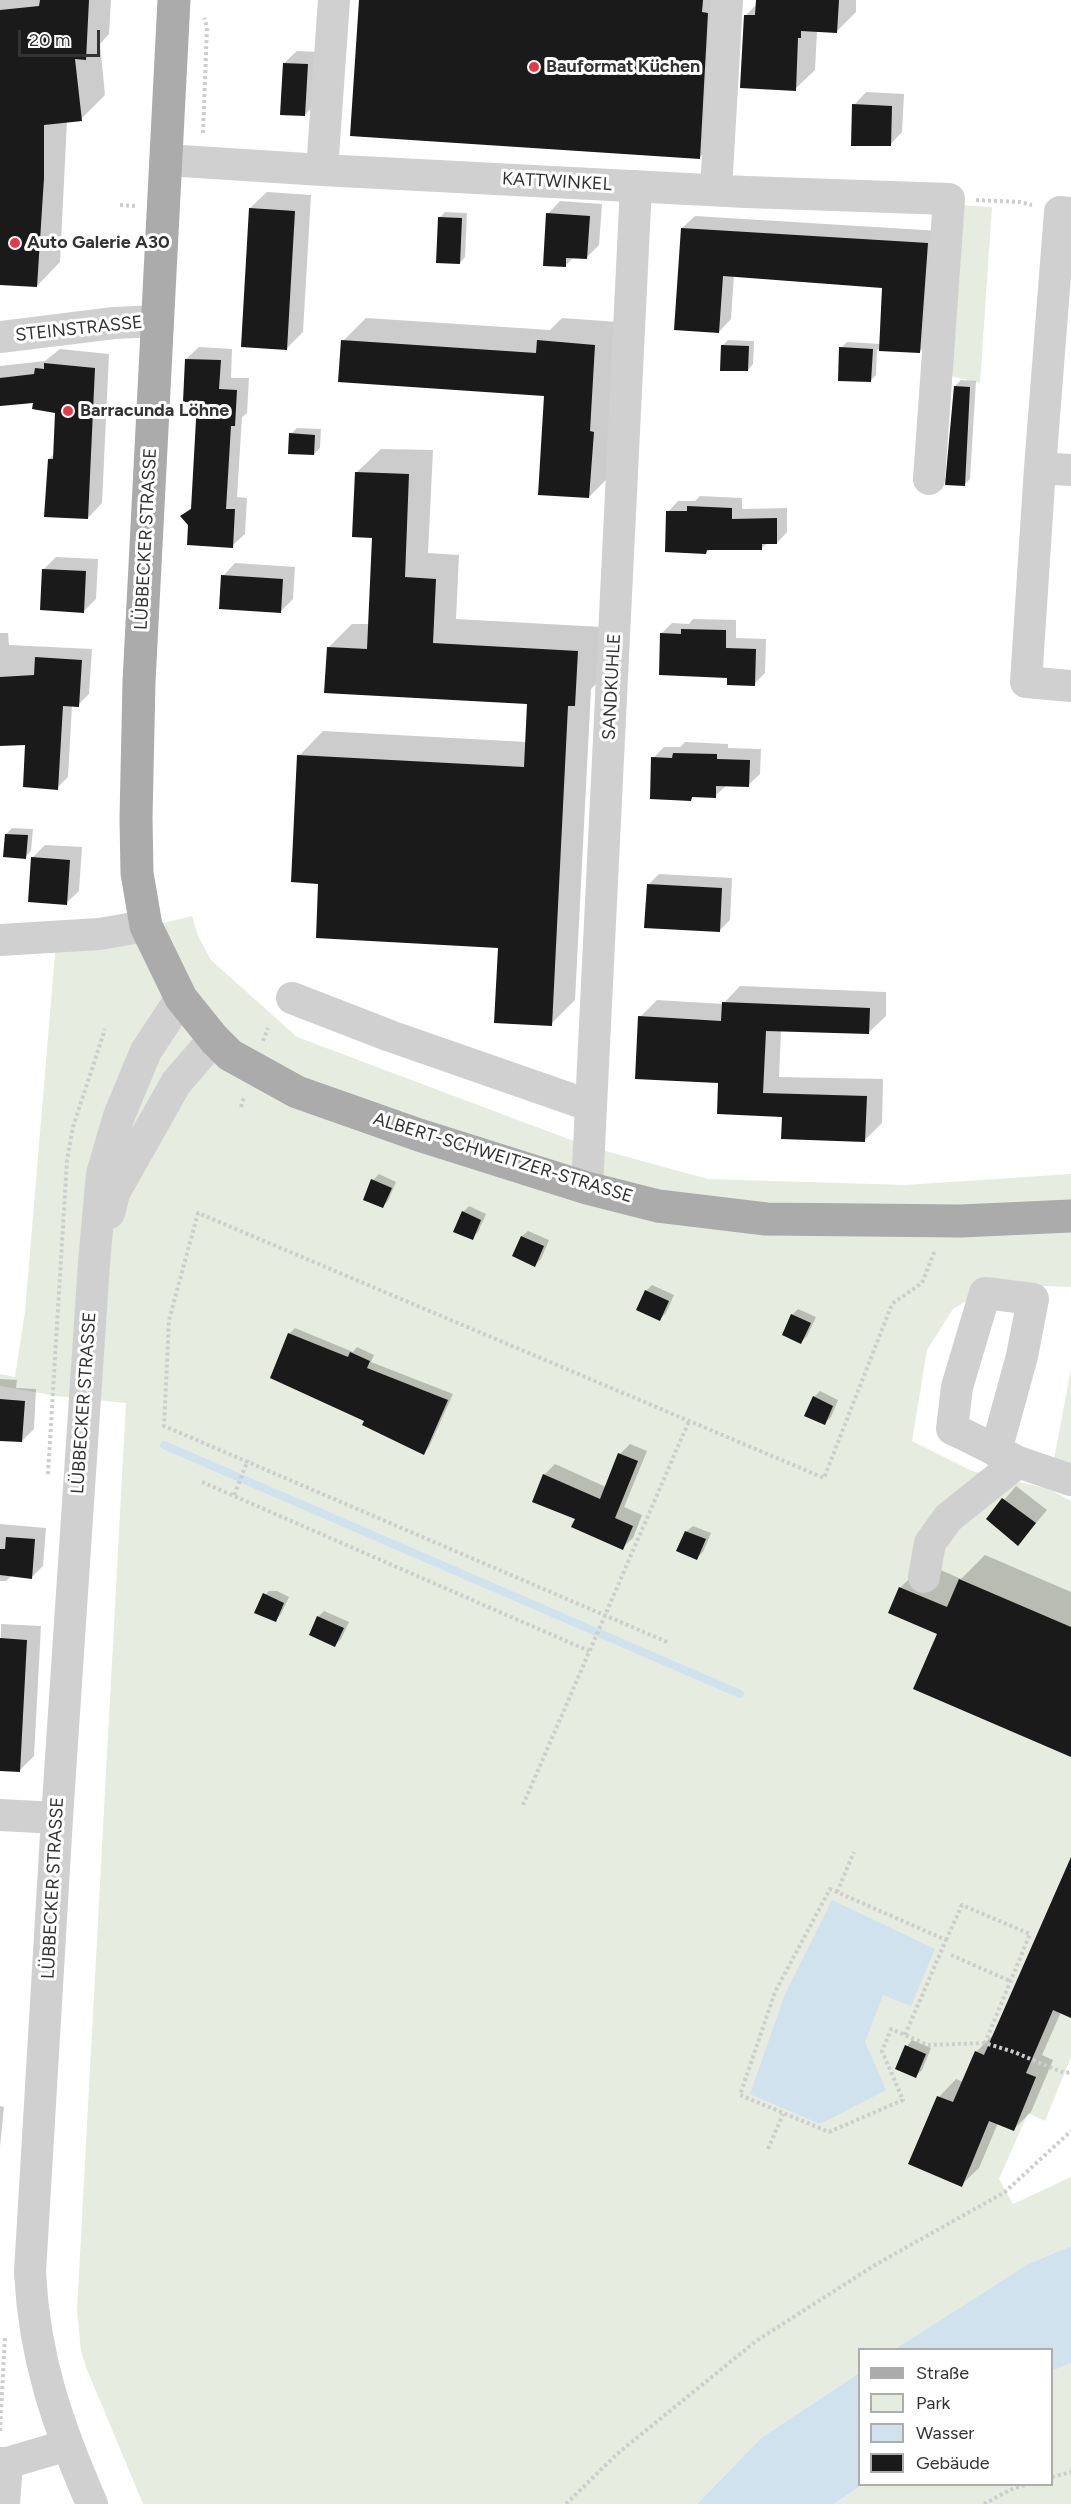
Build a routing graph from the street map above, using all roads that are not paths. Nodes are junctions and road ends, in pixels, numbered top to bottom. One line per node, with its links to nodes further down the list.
1 (334, 0): 5 (street)
2 (727, 0): 7 (street)
3 (188, 4): 4 (main road, LÜBBECKER STRASSE)
4 (166, 160): 5 (street, KATTWINKEL); 9 (main road, LÜBBECKER STRASSE)
5 (322, 170): 6 (street, KATTWINKEL)
6 (636, 186): 7 (street, KATTWINKEL); 21 (street, SANDKUHLE)
7 (716, 190): 13 (street, KATTWINKEL)
8 (1066, 213): 11 (street)
9 (158, 321): 10 (street, STEINSTRASSE); 15 (main road, LÜBBECKER STRASSE)
10 (0, 337)
11 (1040, 468): 12 (street); 14 (street)
12 (1071, 470)
13 (929, 479)
14 (1071, 686)
15 (146, 926): 16 (street); 17 (main road, LÜBBECKER STRASSE)
16 (0, 940)
17 (181, 998): 19 (main road, LÜBBECKER STRASSE); 24 (street, LÜBBECKER STRASSE)
18 (292, 998): 21 (street)
19 (214, 1039): 20 (main road, LÜBBECKER STRASSE); 24 (street, LÜBBECKER STRASSE)
20 (297, 1092): 22 (main road, ALBERT-SCHWEITZER-STRASSE)
21 (591, 1106): 22 (street, SANDKUHLE)
22 (587, 1188): 23 (main road, ALBERT-SCHWEITZER-STRASSE)
23 (1071, 1216)
24 (94, 1263): 28 (street, LÜBBECKER STRASSE)
25 (1071, 1480): 26 (street)
26 (924, 1577)
27 (0, 1815): 28 (street)
28 (57, 1818): 29 (street, LÜBBECKER STRASSE)
29 (68, 2445): 30 (street); 32 (street, LÜBBECKER STRASSE)
30 (3, 2463): 31 (street)
31 (4, 2504)
32 (92, 2504)

